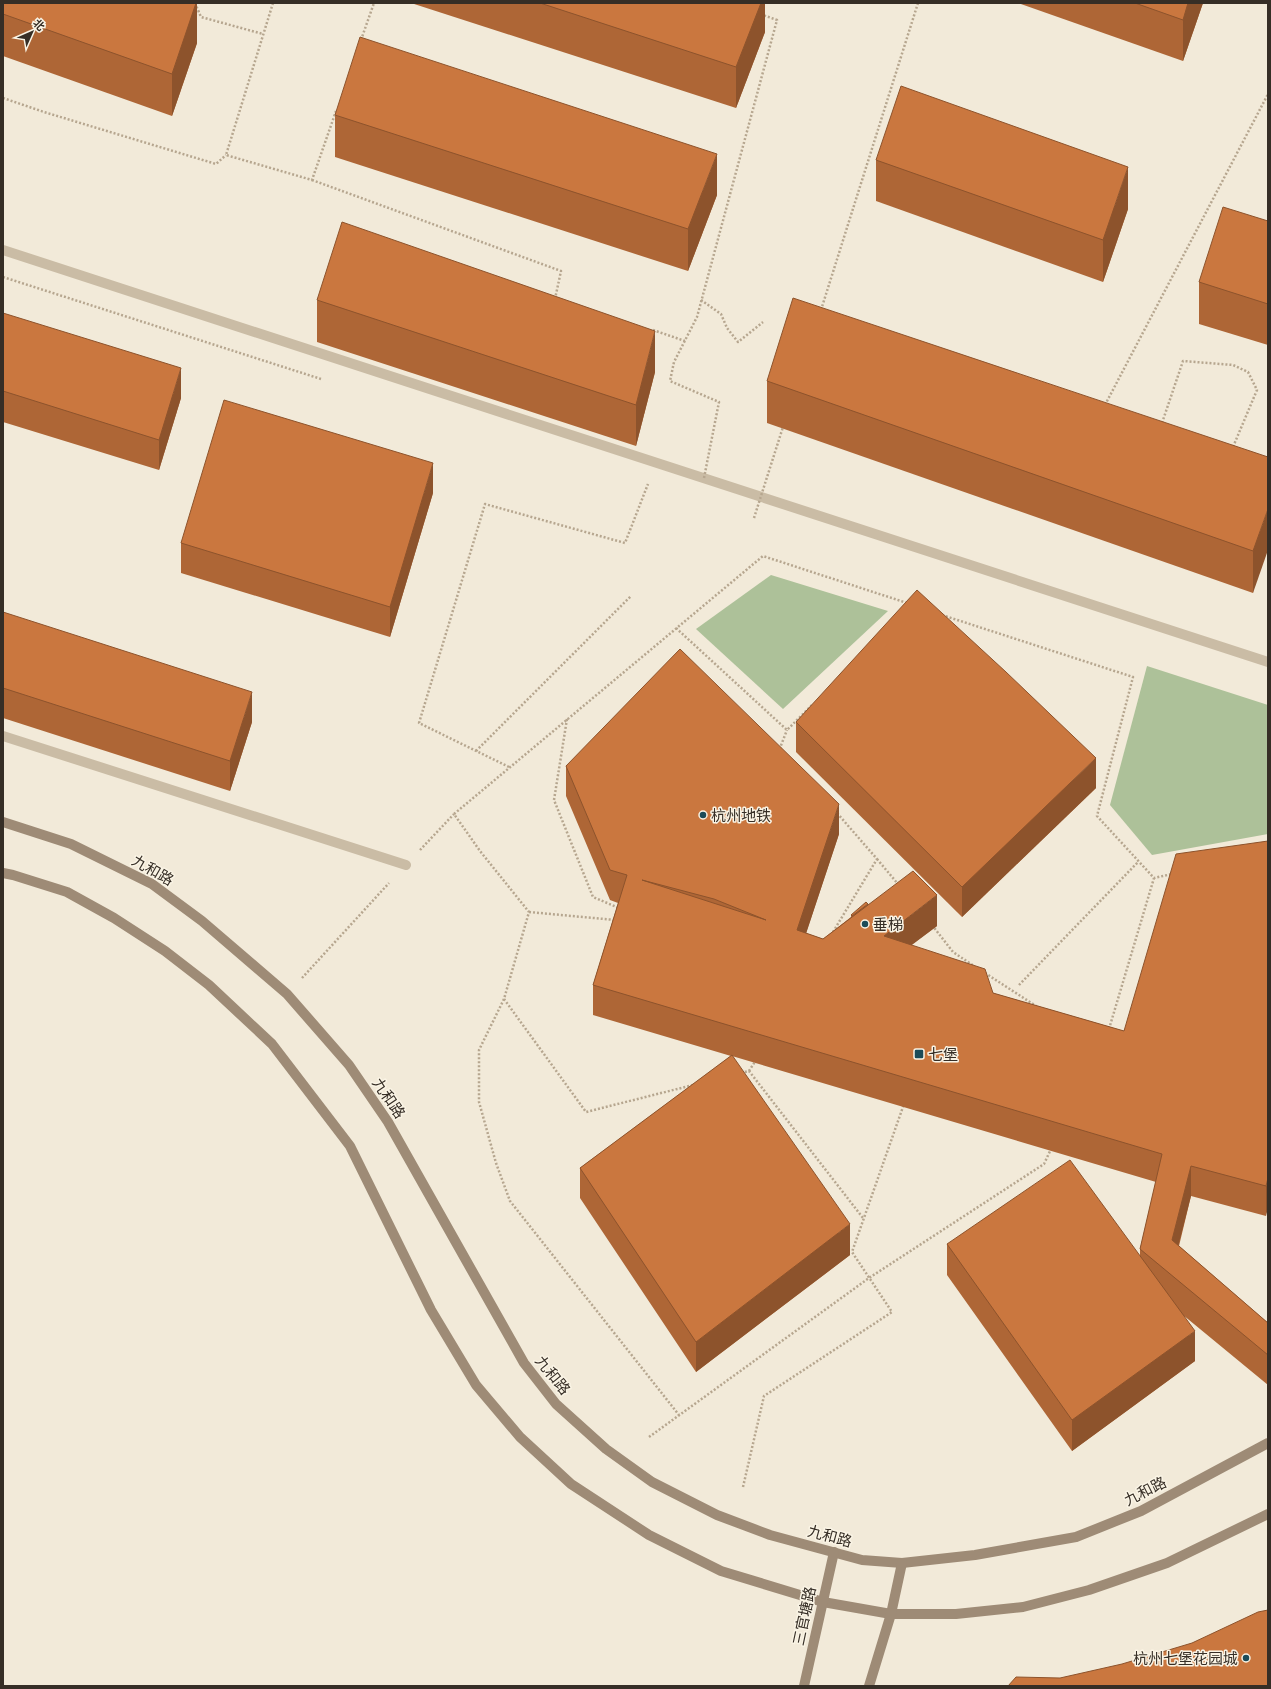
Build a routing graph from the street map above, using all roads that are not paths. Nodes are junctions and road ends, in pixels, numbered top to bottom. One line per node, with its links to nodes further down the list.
1 (3, 250): 2 (street)
2 (1268, 662)
3 (3, 736): 5 (street)
4 (3, 822): 9 (street, 九和路)
5 (406, 865)
6 (3, 873): 11 (street)
7 (1268, 1443): 10 (street, 九和路)
8 (1268, 1514): 12 (street)
9 (834, 1552): 10 (street, 九和路); 11 (street, 三官塘路)
10 (902, 1563): 12 (street)
11 (823, 1602): 12 (street); 13 (street, 三官塘路)
12 (890, 1614): 14 (street)
13 (804, 1686)
14 (869, 1686)

